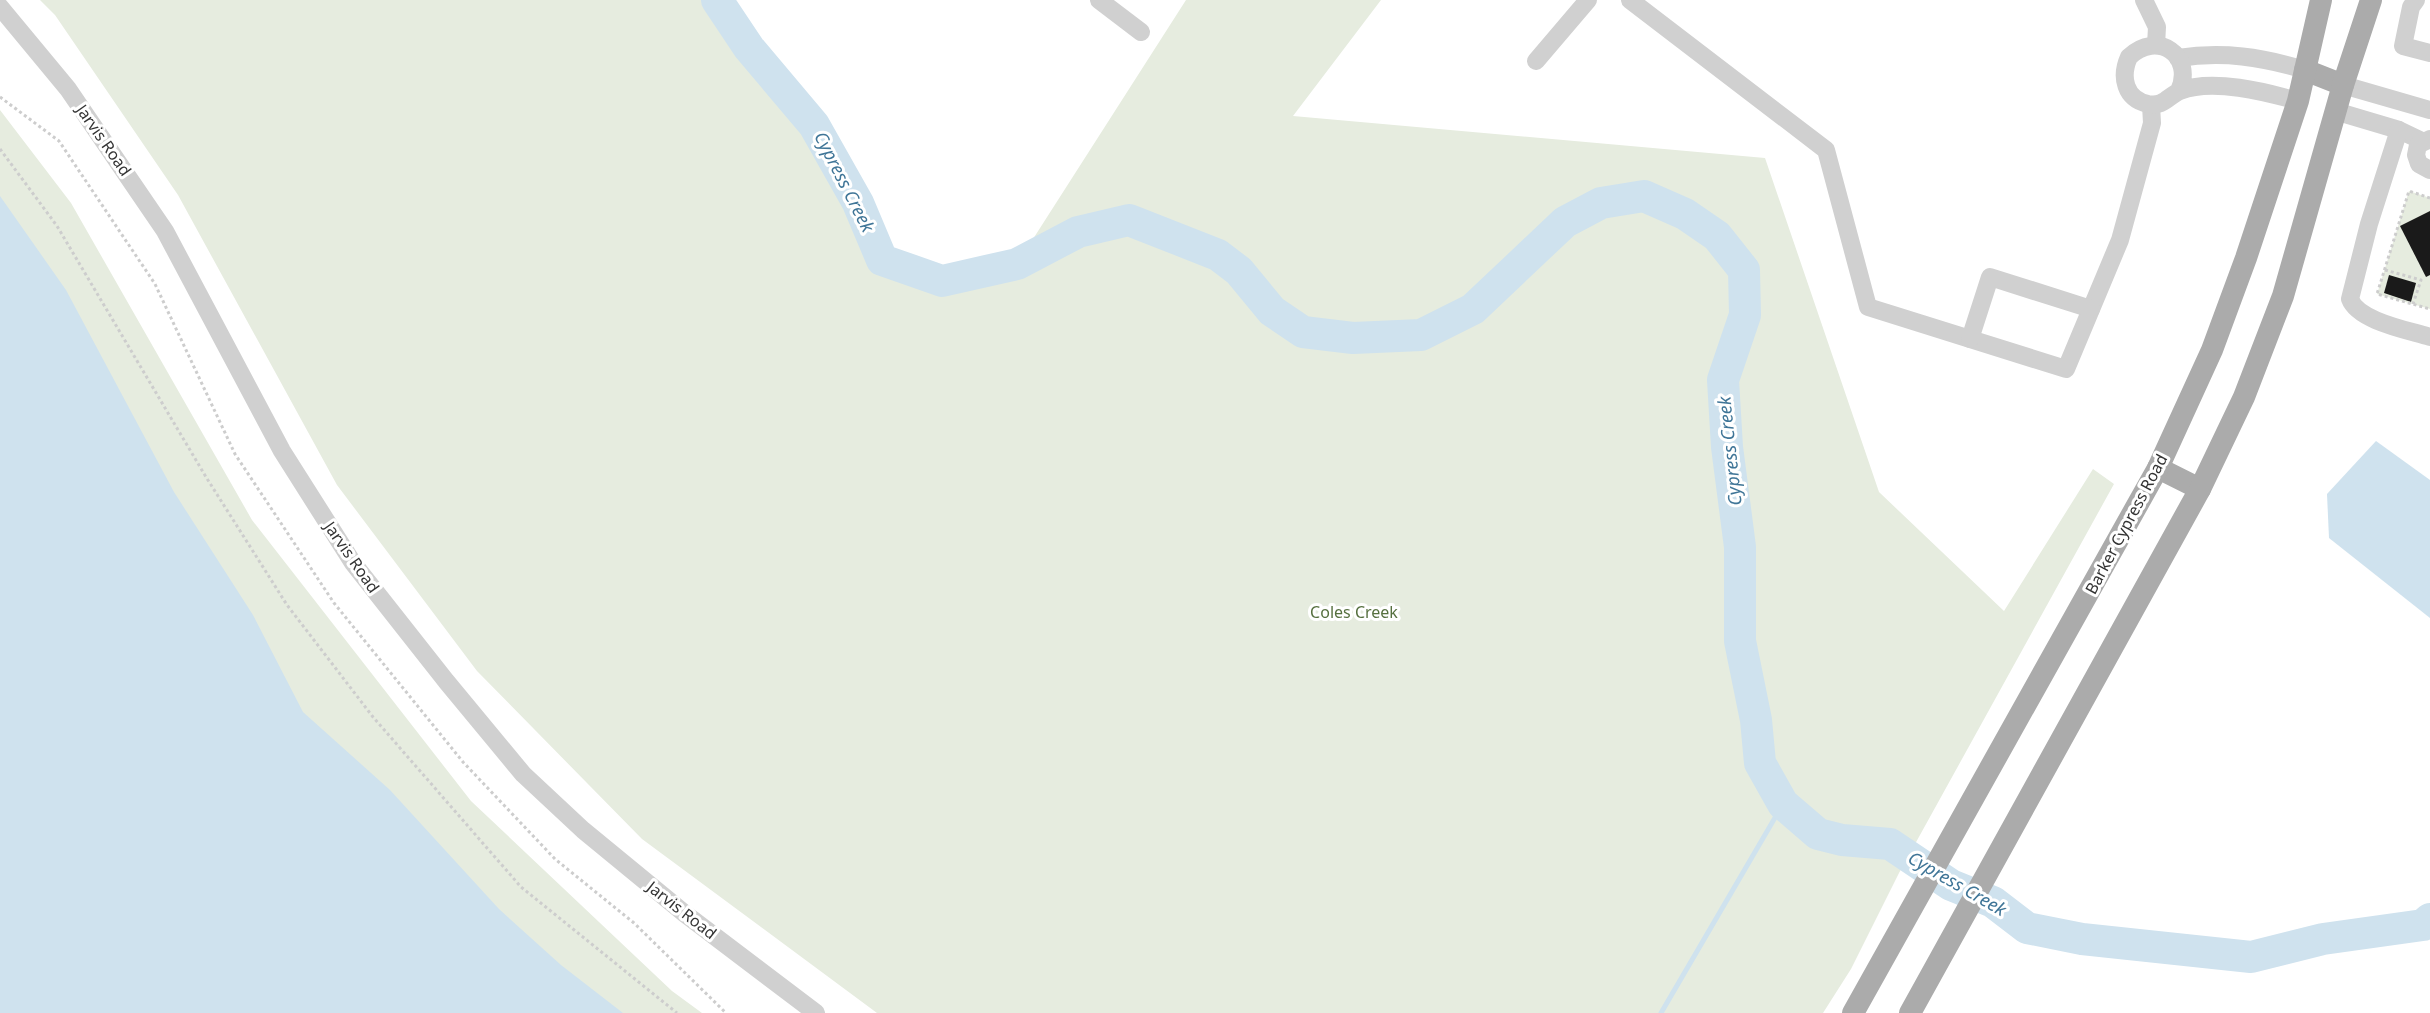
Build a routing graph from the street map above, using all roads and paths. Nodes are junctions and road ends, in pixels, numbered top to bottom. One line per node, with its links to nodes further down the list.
1 (1099, 0): 9 (street)
2 (1588, 0): 13 (street)
3 (1630, 0): 31 (street)
4 (2144, 0): 10 (street)
5 (2321, 0): 14 (main road, Barker Cypress Road)
6 (2371, 0): 15 (main road)
7 (2416, 0): 11 (street)
8 (0, 7): 35 (street, Jarvis Road)
9 (1142, 32)
10 (2156, 45): 12 (street); 18 (street)
11 (2430, 53)
12 (2178, 58): 14 (street); 16 (street)
13 (1536, 61)
14 (2305, 70): 15 (main road); 17 (main road, Barker Cypress Road)
15 (2343, 85): 19 (street); 20 (main road)
16 (2179, 91): 17 (street); 18 (street)
17 (2298, 101): 20 (main road); 32 (main road, Barker Cypress Road)
18 (2151, 105): 28 (street)
19 (2430, 110)
20 (2335, 111): 21 (street); 33 (main road)
21 (2399, 130): 22 (street); 30 (street)
22 (2426, 140): 24 (street)
23 (0, 149): 34 (path)
24 (2430, 170)
25 (2430, 198): 26 (path)
26 (2385, 270): 27 (path); 27 (path)
27 (2413, 304): 29 (path)
28 (2091, 309): 31 (street); 31 (street)
29 (2430, 309)
30 (2430, 337)
31 (1970, 339)
32 (2158, 468): 33 (main road); 36 (main road, Barker Cypress Road)
33 (2200, 489): 37 (main road)
34 (677, 1013)
35 (816, 1013)
36 (1853, 1013)
37 (1910, 1013)

